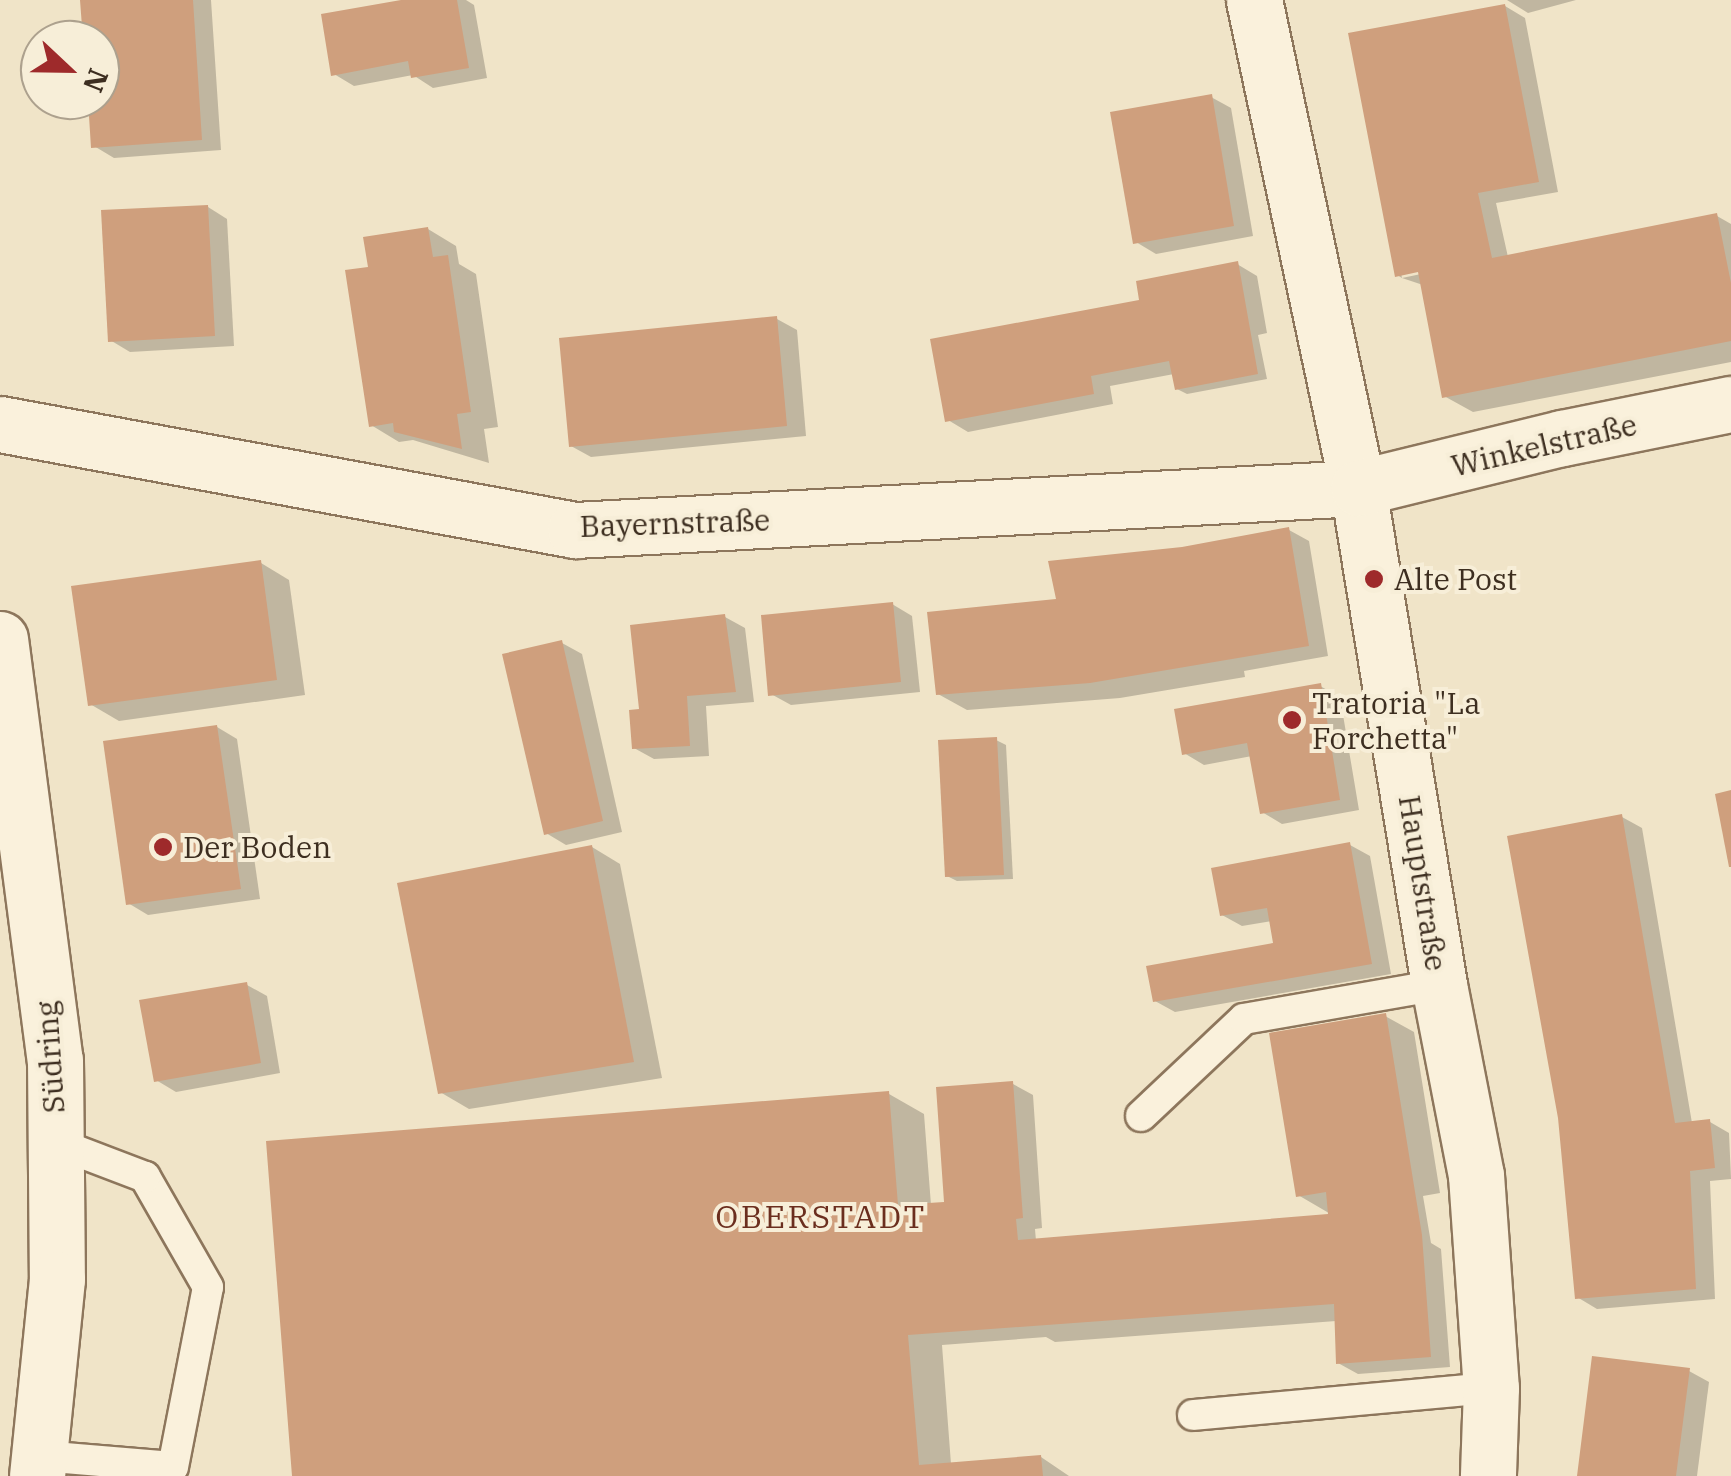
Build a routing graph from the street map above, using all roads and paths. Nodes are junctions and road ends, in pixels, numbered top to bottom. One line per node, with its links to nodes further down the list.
1 (1254, 0): 4 (street, Hauptstraße)
2 (1731, 404): 4 (street, Winkelstraße)
3 (0, 424): 4 (street, Bayernstraße)
4 (1358, 488): 6 (street, Hauptstraße)
5 (0, 639): 8 (street, Südring)
6 (1440, 985): 7 (lane); 9 (street, Hauptstraße)
7 (1142, 1116)
8 (56, 1142): 11 (street, Südring); 12 (lane)
9 (1491, 1388): 10 (lane); 13 (street, Hauptstraße)
10 (1194, 1415)
11 (39, 1466): 12 (lane)
12 (172, 1471)
13 (1488, 1476)

